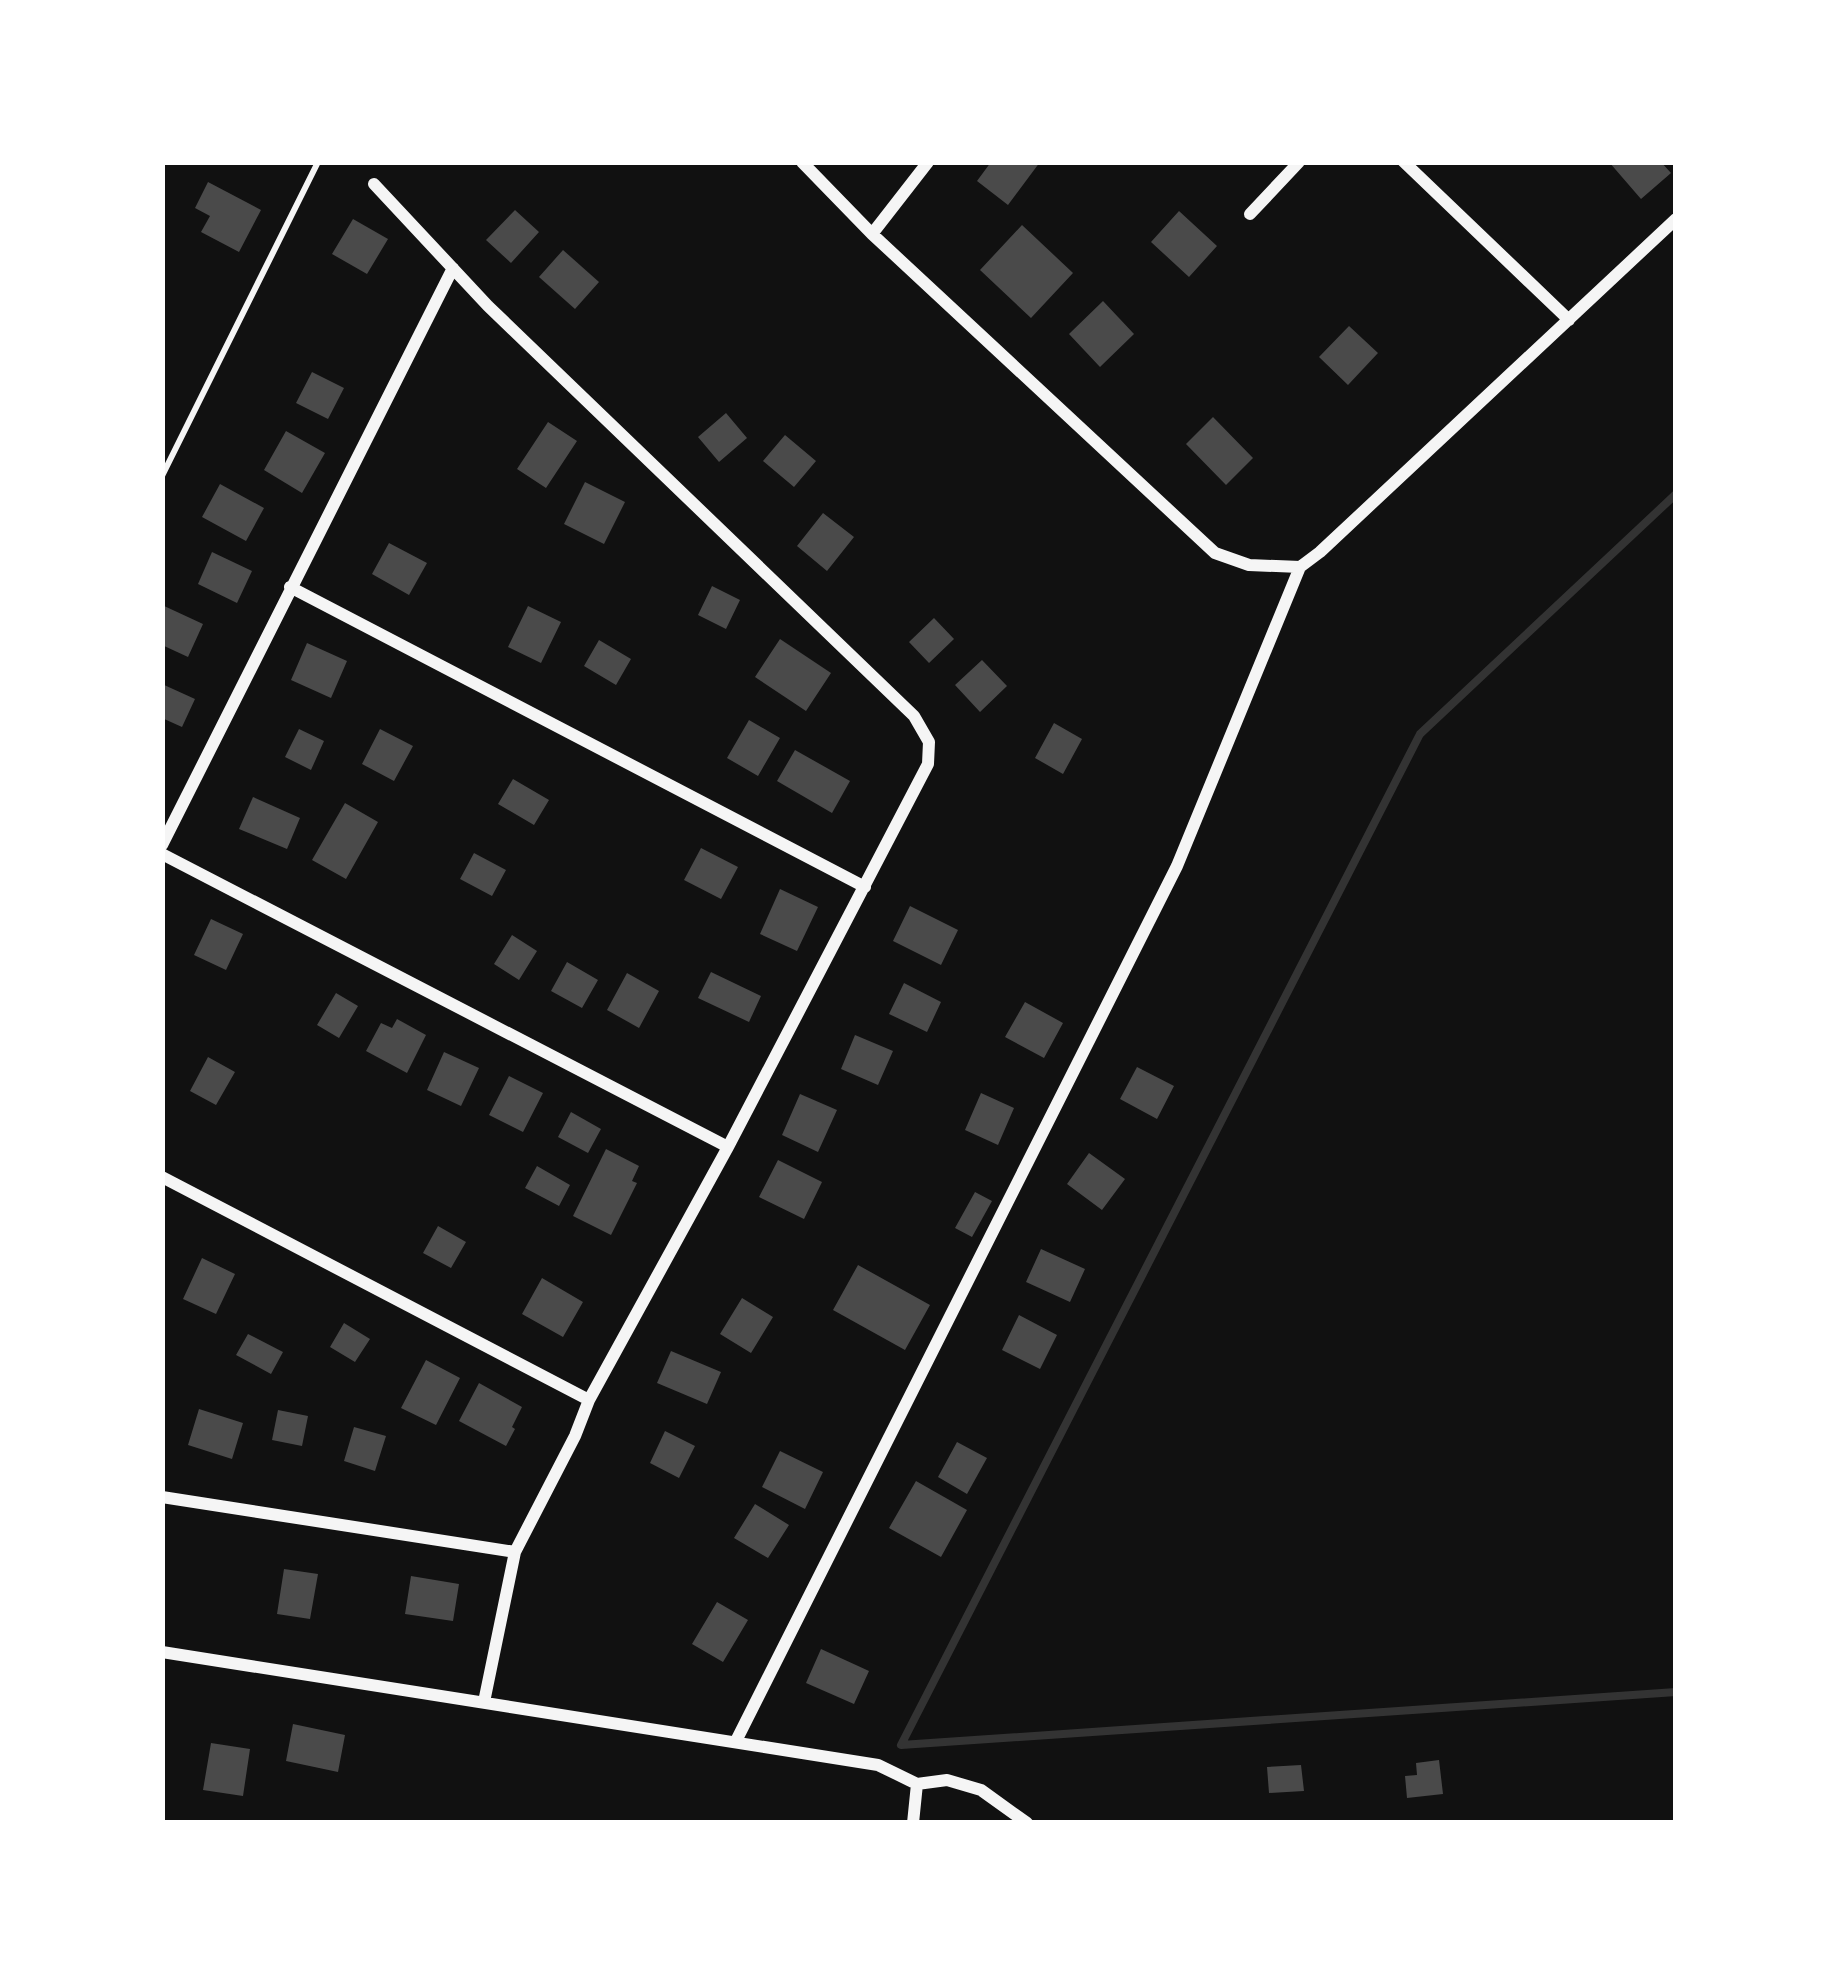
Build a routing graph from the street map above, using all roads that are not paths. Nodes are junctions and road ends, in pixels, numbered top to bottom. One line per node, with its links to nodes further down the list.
1 (318, 162): 12 (lane)
2 (802, 162): 9 (street)
3 (928, 162): 9 (street)
4 (1299, 162): 7 (street)
5 (1404, 162): 11 (street)
6 (374, 184): 10 (street)
7 (1250, 214)
8 (1676, 219): 11 (street)
9 (872, 234): 13 (street)
10 (453, 268): 14 (street); 17 (street)
11 (1569, 320): 13 (street)
12 (162, 476)
13 (1300, 567): 25 (street)
14 (290, 587): 15 (street); 17 (street)
15 (162, 845)
16 (162, 854): 18 (street)
17 (865, 887): 18 (street)
18 (728, 1147): 20 (street)
19 (162, 1177): 20 (street)
20 (589, 1400): 22 (street)
21 (162, 1497): 22 (street)
22 (515, 1552): 24 (street)
23 (162, 1652): 24 (street)
24 (484, 1702): 25 (street)
25 (736, 1741): 26 (street)
26 (917, 1784): 27 (street); 28 (street)
27 (913, 1823)
28 (1027, 1823)

